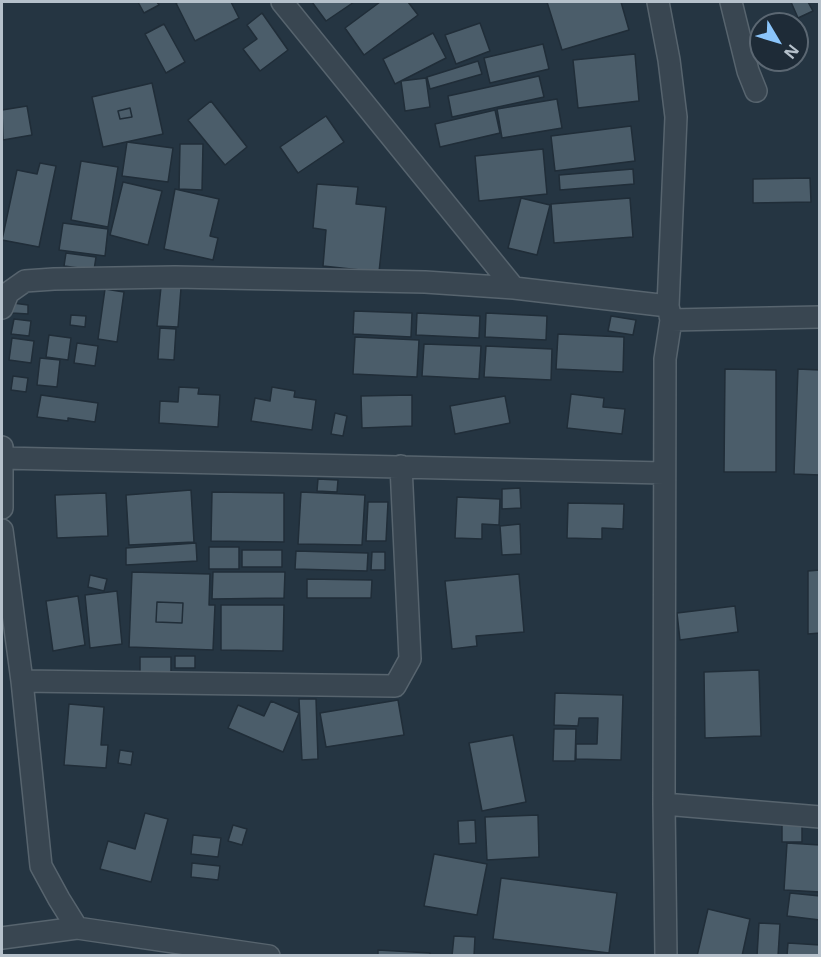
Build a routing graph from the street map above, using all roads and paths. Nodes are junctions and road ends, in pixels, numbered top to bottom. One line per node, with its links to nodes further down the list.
1 (282, 2): 5 (street)
2 (658, 2): 7 (street)
3 (730, 2): 4 (street)
4 (756, 91)
5 (514, 288): 6 (street); 7 (street)
6 (2, 308)
7 (669, 313): 8 (street); 12 (street)
8 (819, 317)
9 (2, 447): 10 (street)
10 (2, 459): 11 (street); 13 (street)
11 (401, 466): 12 (street); 15 (street)
12 (664, 473): 16 (street)
13 (2, 508)
14 (2, 530): 15 (street)
15 (22, 681): 18 (street)
16 (664, 804): 17 (street); 21 (street)
17 (819, 817)
18 (77, 928): 19 (street); 20 (street)
19 (2, 938)
20 (269, 956)
21 (666, 956)

